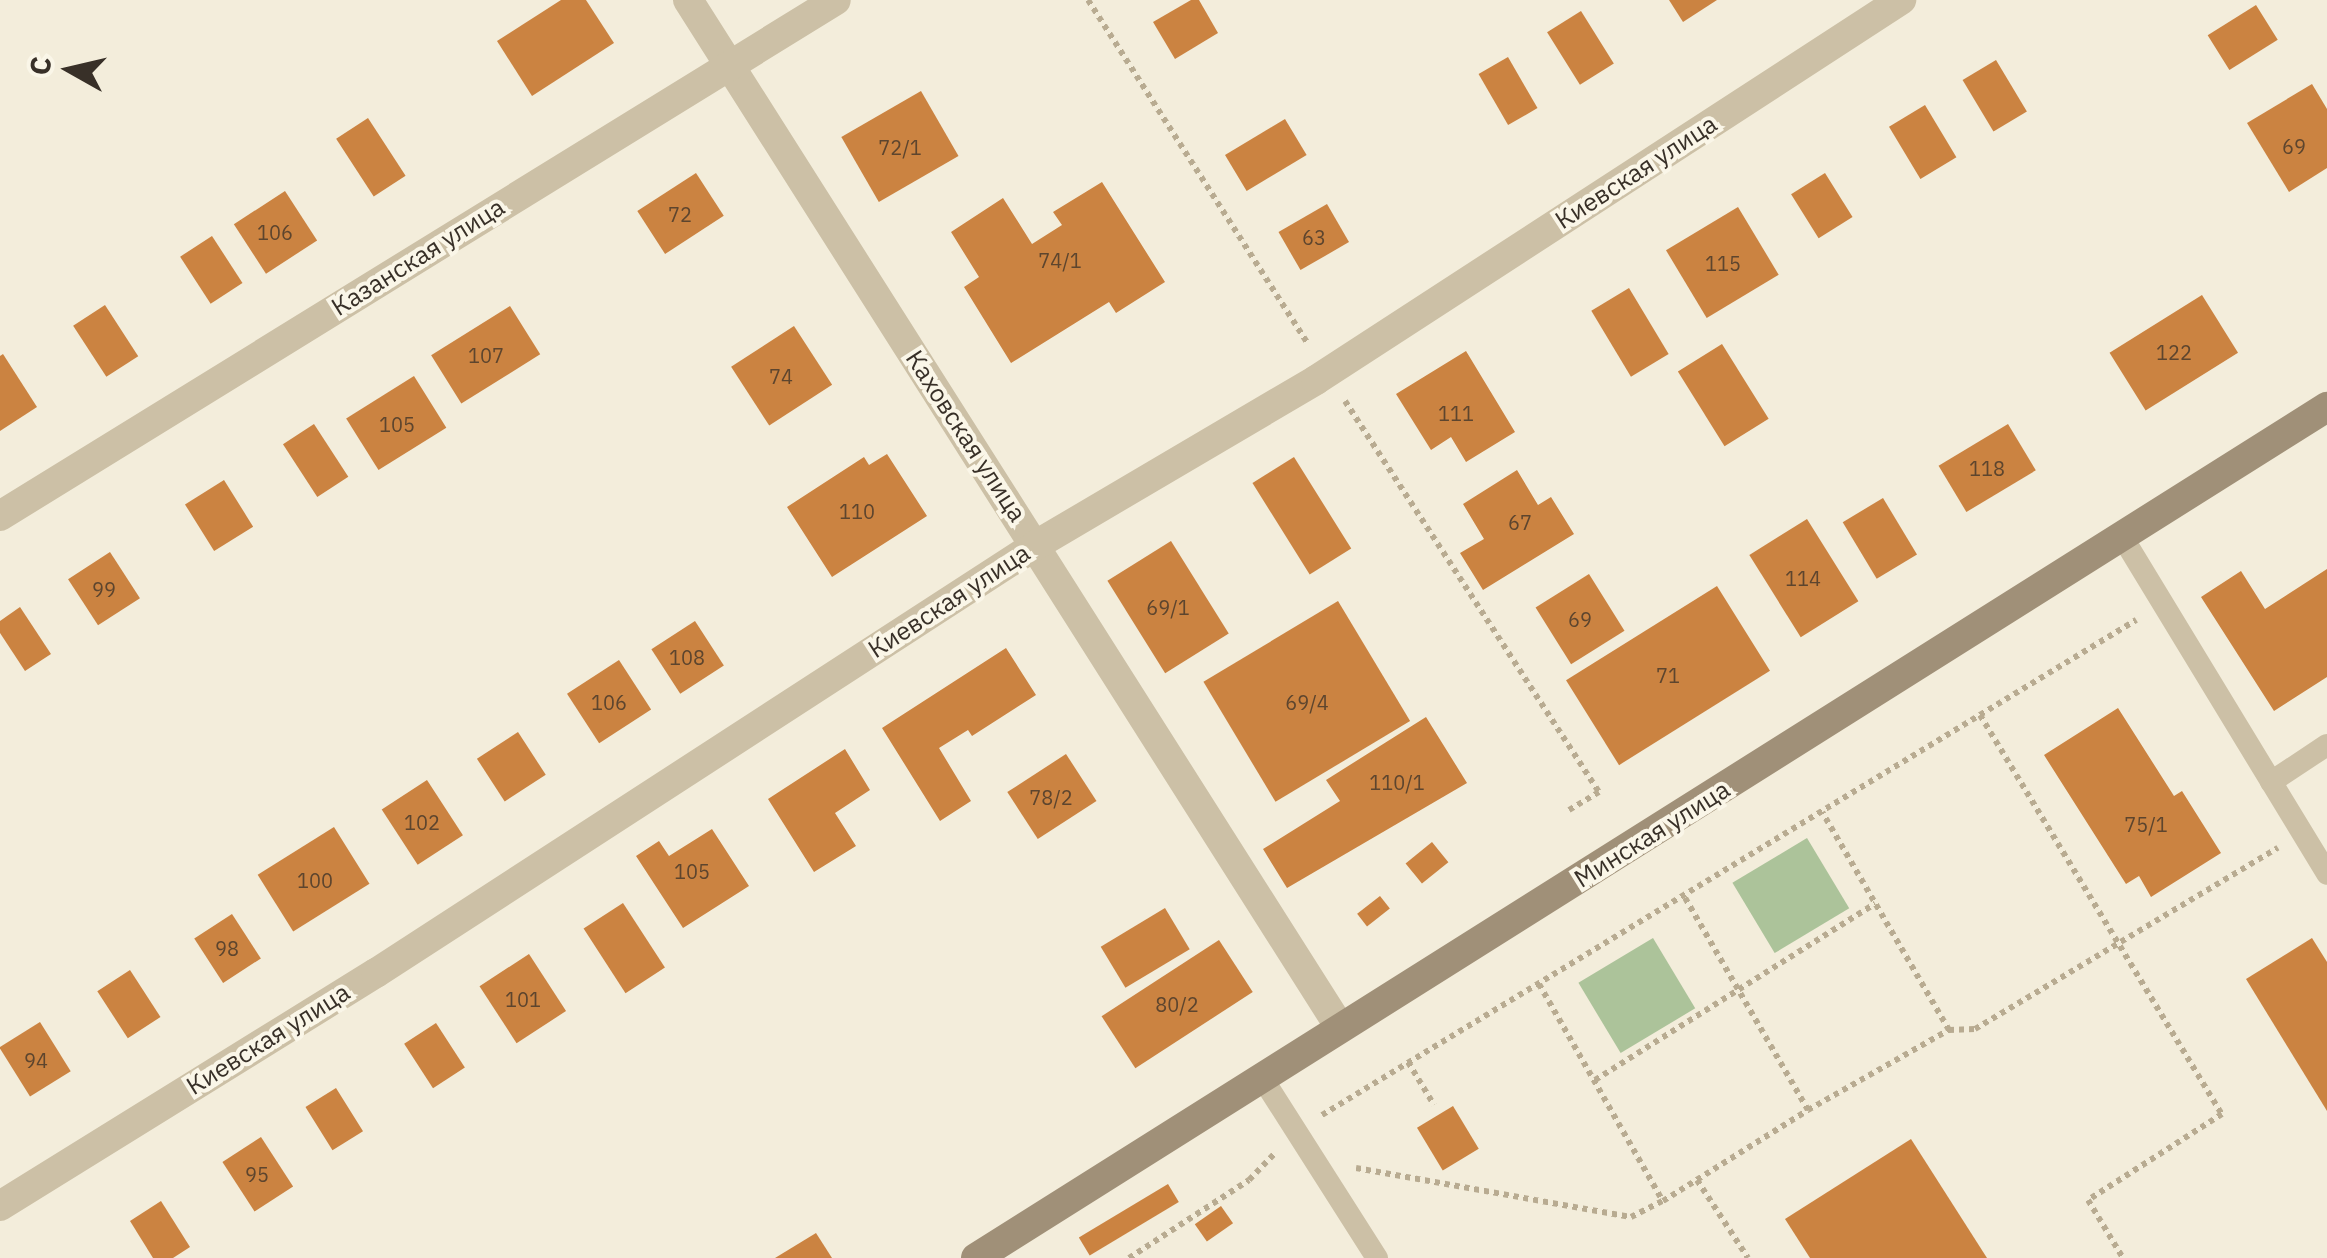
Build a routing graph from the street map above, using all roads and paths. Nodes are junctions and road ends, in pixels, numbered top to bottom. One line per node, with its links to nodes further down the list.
1 (688, 0): 5 (street, Каховская улица)
2 (836, 0): 5 (street, Казанская улица)
3 (1088, 0): 6 (path)
4 (1901, 0): 6 (street, Киевская улица)
5 (726, 66): 8 (street, Казанская улица); 10 (street, Каховская улица)
6 (1326, 374): 10 (street, Киевская улица); 15 (path)
7 (2327, 407): 9 (main road, Минская улица)
8 (0, 516)
9 (2123, 538): 11 (lane); 24 (main road, Минская улица)
10 (1036, 545): 24 (street, Каховская улица); 35 (street, Киевская улица)
11 (2163, 604): 12 (path); 14 (lane)
12 (1980, 716): 16 (path); 21 (path)
13 (2327, 745): 14 (lane)
14 (2270, 782): 17 (lane)
15 (1568, 810)
16 (1822, 812): 19 (path); 20 (path)
17 (2302, 834): 18 (lane); 21 (path)
18 (2327, 874)
19 (1684, 896): 22 (path); 23 (path)
20 (1875, 904): 23 (path); 25 (path)
21 (2119, 943): 25 (path); 40 (path)
22 (1538, 984): 26 (path); 28 (path)
23 (1738, 989): 28 (path); 30 (path)
24 (1339, 1026): 27 (main road, Минская улица)
25 (1949, 1030): 30 (path)
26 (1408, 1062): 29 (path); 31 (path)
27 (1261, 1076): 31 (lane); 36 (main road, Минская улица)
28 (1595, 1080): 34 (path)
29 (1434, 1105)
30 (1808, 1110): 33 (path)
31 (1296, 1130): 32 (lane); 37 (path)
32 (1315, 1161): 34 (path); 38 (lane)
33 (1698, 1180): 34 (path); 39 (path)
34 (1663, 1201)
35 (0, 1206)
36 (976, 1258)
37 (1130, 1258)
38 (1377, 1258)
39 (1748, 1258)
40 (2123, 1258)

